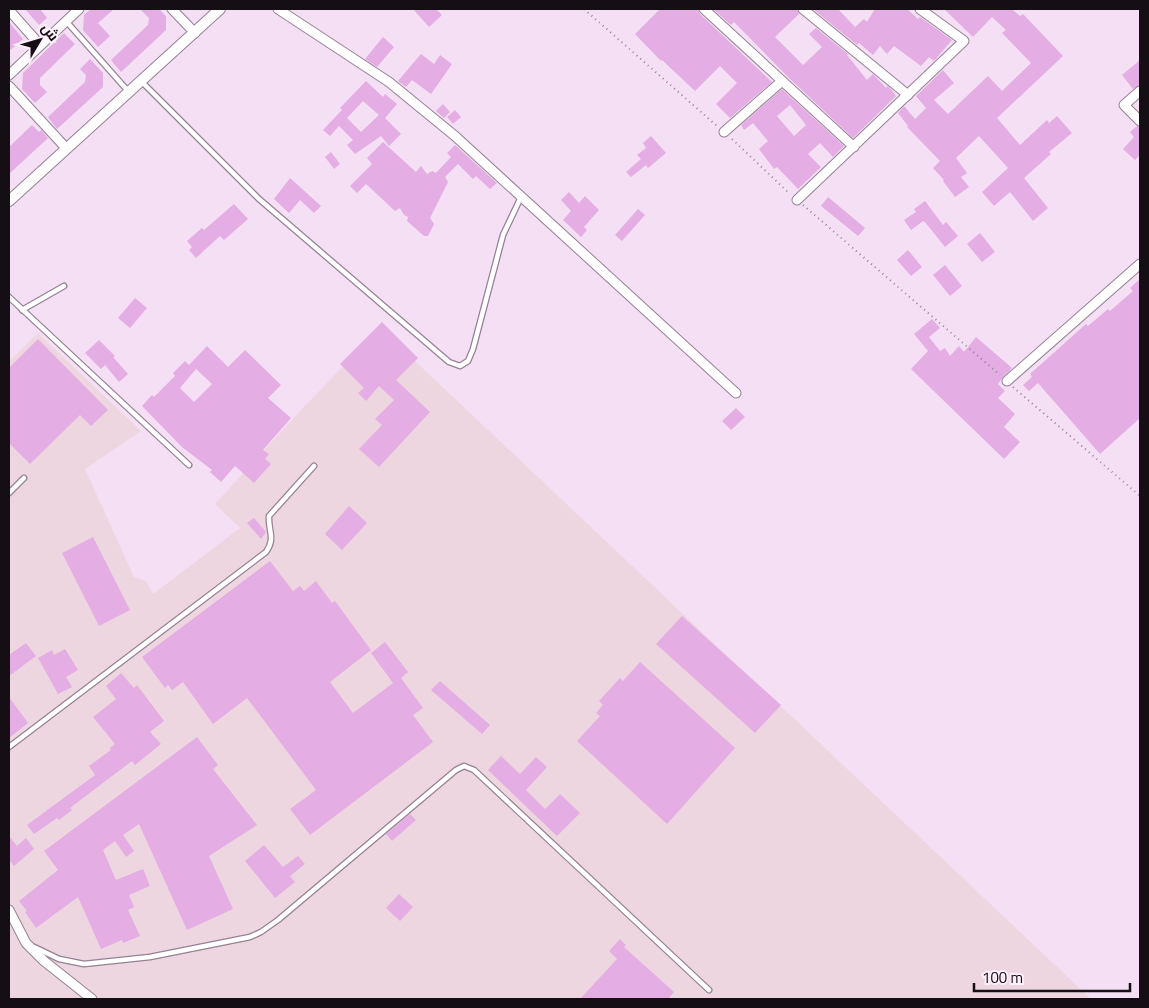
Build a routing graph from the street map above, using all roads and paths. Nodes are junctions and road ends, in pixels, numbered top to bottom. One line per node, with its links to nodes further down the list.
1 (79, 9): 10 (street)
2 (172, 9): 11 (street)
3 (220, 9): 11 (street)
4 (278, 9): 24 (street)
5 (584, 9): 21 (path)
6 (704, 9): 15 (street)
7 (803, 9): 19 (street)
8 (920, 9): 19 (street)
9 (9, 10): 12 (street)
10 (66, 21): 12 (street); 18 (lane)
11 (195, 33): 14 (street)
12 (40, 45): 13 (street)
13 (9, 75)
14 (141, 81): 18 (street); 24 (lane)
15 (782, 81): 21 (street); 22 (street)
16 (9, 86): 23 (street)
17 (1140, 91): 20 (street)
18 (129, 92): 23 (street)
19 (908, 95): 22 (street)
20 (1140, 121)
21 (724, 132): 25 (path)
22 (854, 147): 25 (street)
23 (66, 148): 26 (street)
24 (521, 197): 32 (street)
25 (797, 200): 31 (path)
26 (9, 201)
27 (1140, 264): 31 (street)
28 (64, 286): 30 (lane)
29 (9, 297): 30 (lane)
30 (22, 310): 33 (lane)
31 (1007, 382): 37 (path)
32 (736, 393)
33 (189, 465)
34 (314, 466): 38 (lane)
35 (24, 478): 36 (lane)
36 (9, 493)
37 (1140, 496)
38 (9, 747)
39 (9, 910): 40 (street)
40 (26, 943): 41 (lane); 42 (street)
41 (709, 990)
42 (92, 999)

